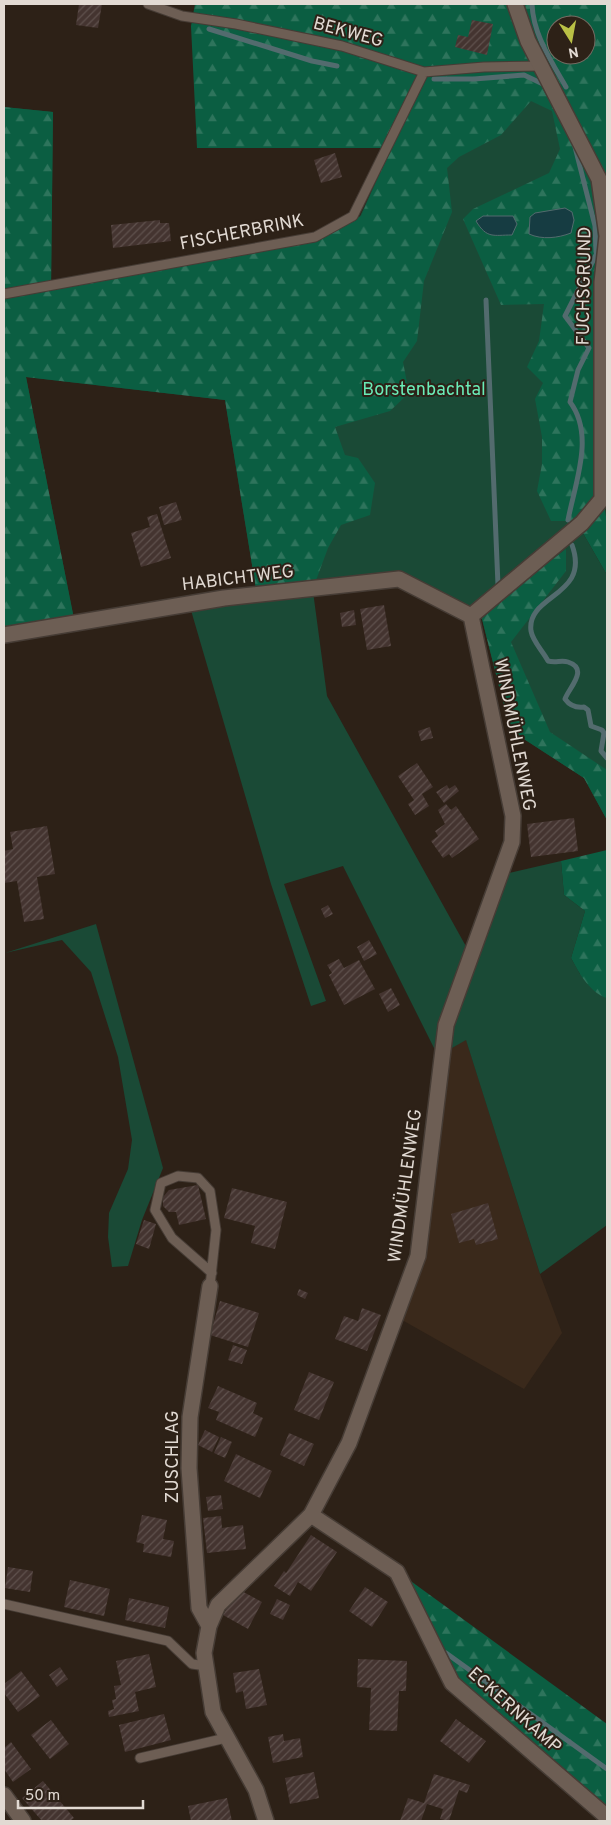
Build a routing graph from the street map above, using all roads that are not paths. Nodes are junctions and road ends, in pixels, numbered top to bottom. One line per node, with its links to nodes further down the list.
1 (148, 4): 4 (lane, BEKWEG)
2 (515, 4): 3 (street, FUCHSGRUND)
3 (542, 66): 4 (lane, BEKWEG); 6 (street, FUCHSGRUND)
4 (424, 72): 5 (lane, FISCHERBRINK)
5 (4, 294)
6 (605, 493): 7 (street)
7 (471, 616): 8 (street, HABICHTWEG); 10 (street, WINDMÜHLENWEG)
8 (4, 635)
9 (211, 1280): 9 (lane); 12 (street, ZUSCHLAG)
10 (311, 1516): 12 (street, WINDMÜHLENWEG); 17 (street, ECKERNKAMP)
11 (4, 1604): 13 (lane)
12 (209, 1626): 13 (street, WINDMÜHLENWEG)
13 (206, 1666): 14 (street, WINDMÜHLENWEG)
14 (226, 1738): 15 (lane); 19 (street, WINDMÜHLENWEG)
15 (140, 1758)
16 (4, 1795): 18 (street)
17 (607, 1817)
18 (23, 1821)
19 (266, 1821)

